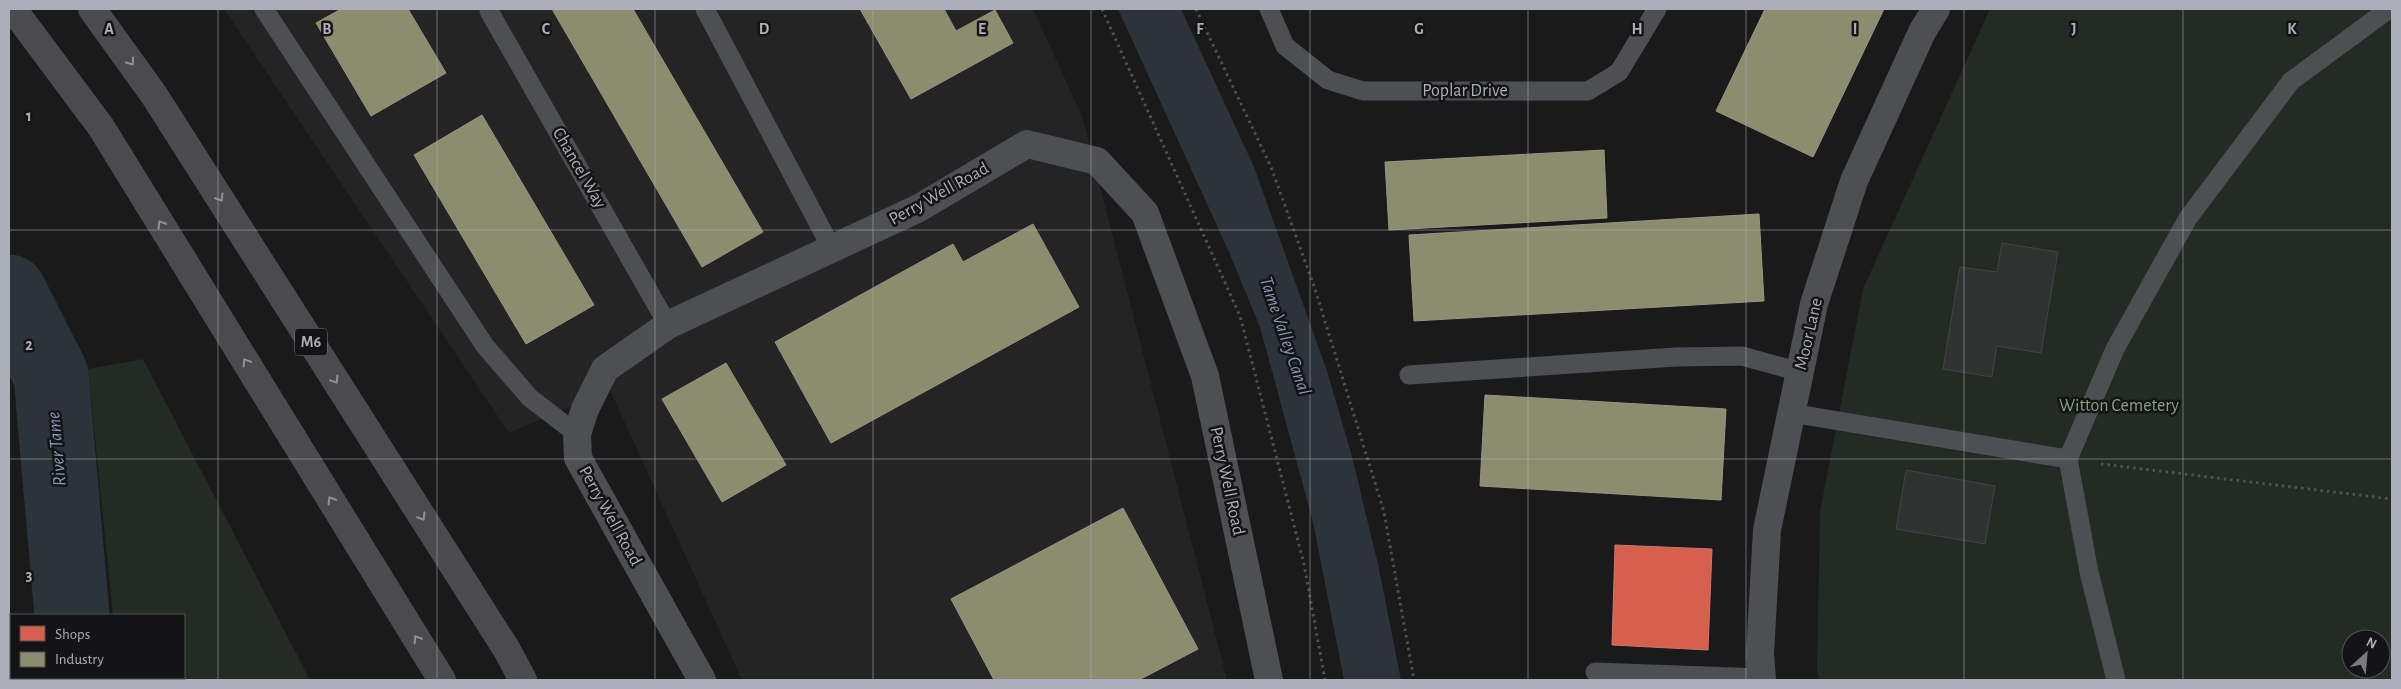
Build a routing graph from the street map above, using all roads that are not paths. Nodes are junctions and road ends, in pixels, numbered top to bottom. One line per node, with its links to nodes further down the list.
1 (13, 9): 19 (highway, one-way to 1)
2 (92, 9): 20 (highway, M6, one-way to 20)
3 (264, 9): 15 (lane)
4 (705, 9): 10 (lane)
5 (1269, 9): 6 (lane, Poplar Drive)
6 (1657, 9)
7 (1936, 9): 12 (street, Moor Lane)
8 (2389, 9): 16 (lane)
9 (489, 11): 11 (lane, Chancel Way)
10 (832, 249): 11 (street, Perry Well Road); 22 (street, Perry Well Road)
11 (668, 325): 15 (street, Perry Well Road)
12 (1800, 372): 13 (lane); 14 (street, Moor Lane)
13 (1409, 376)
14 (1792, 414): 16 (lane); 18 (street, Moor Lane)
15 (577, 434): 21 (street, Perry Well Road)
16 (2068, 460): 23 (lane)
17 (1595, 672): 18 (lane)
18 (1762, 679)
19 (442, 680)
20 (523, 680)
21 (702, 680)
22 (1269, 680)
23 (2116, 680)

